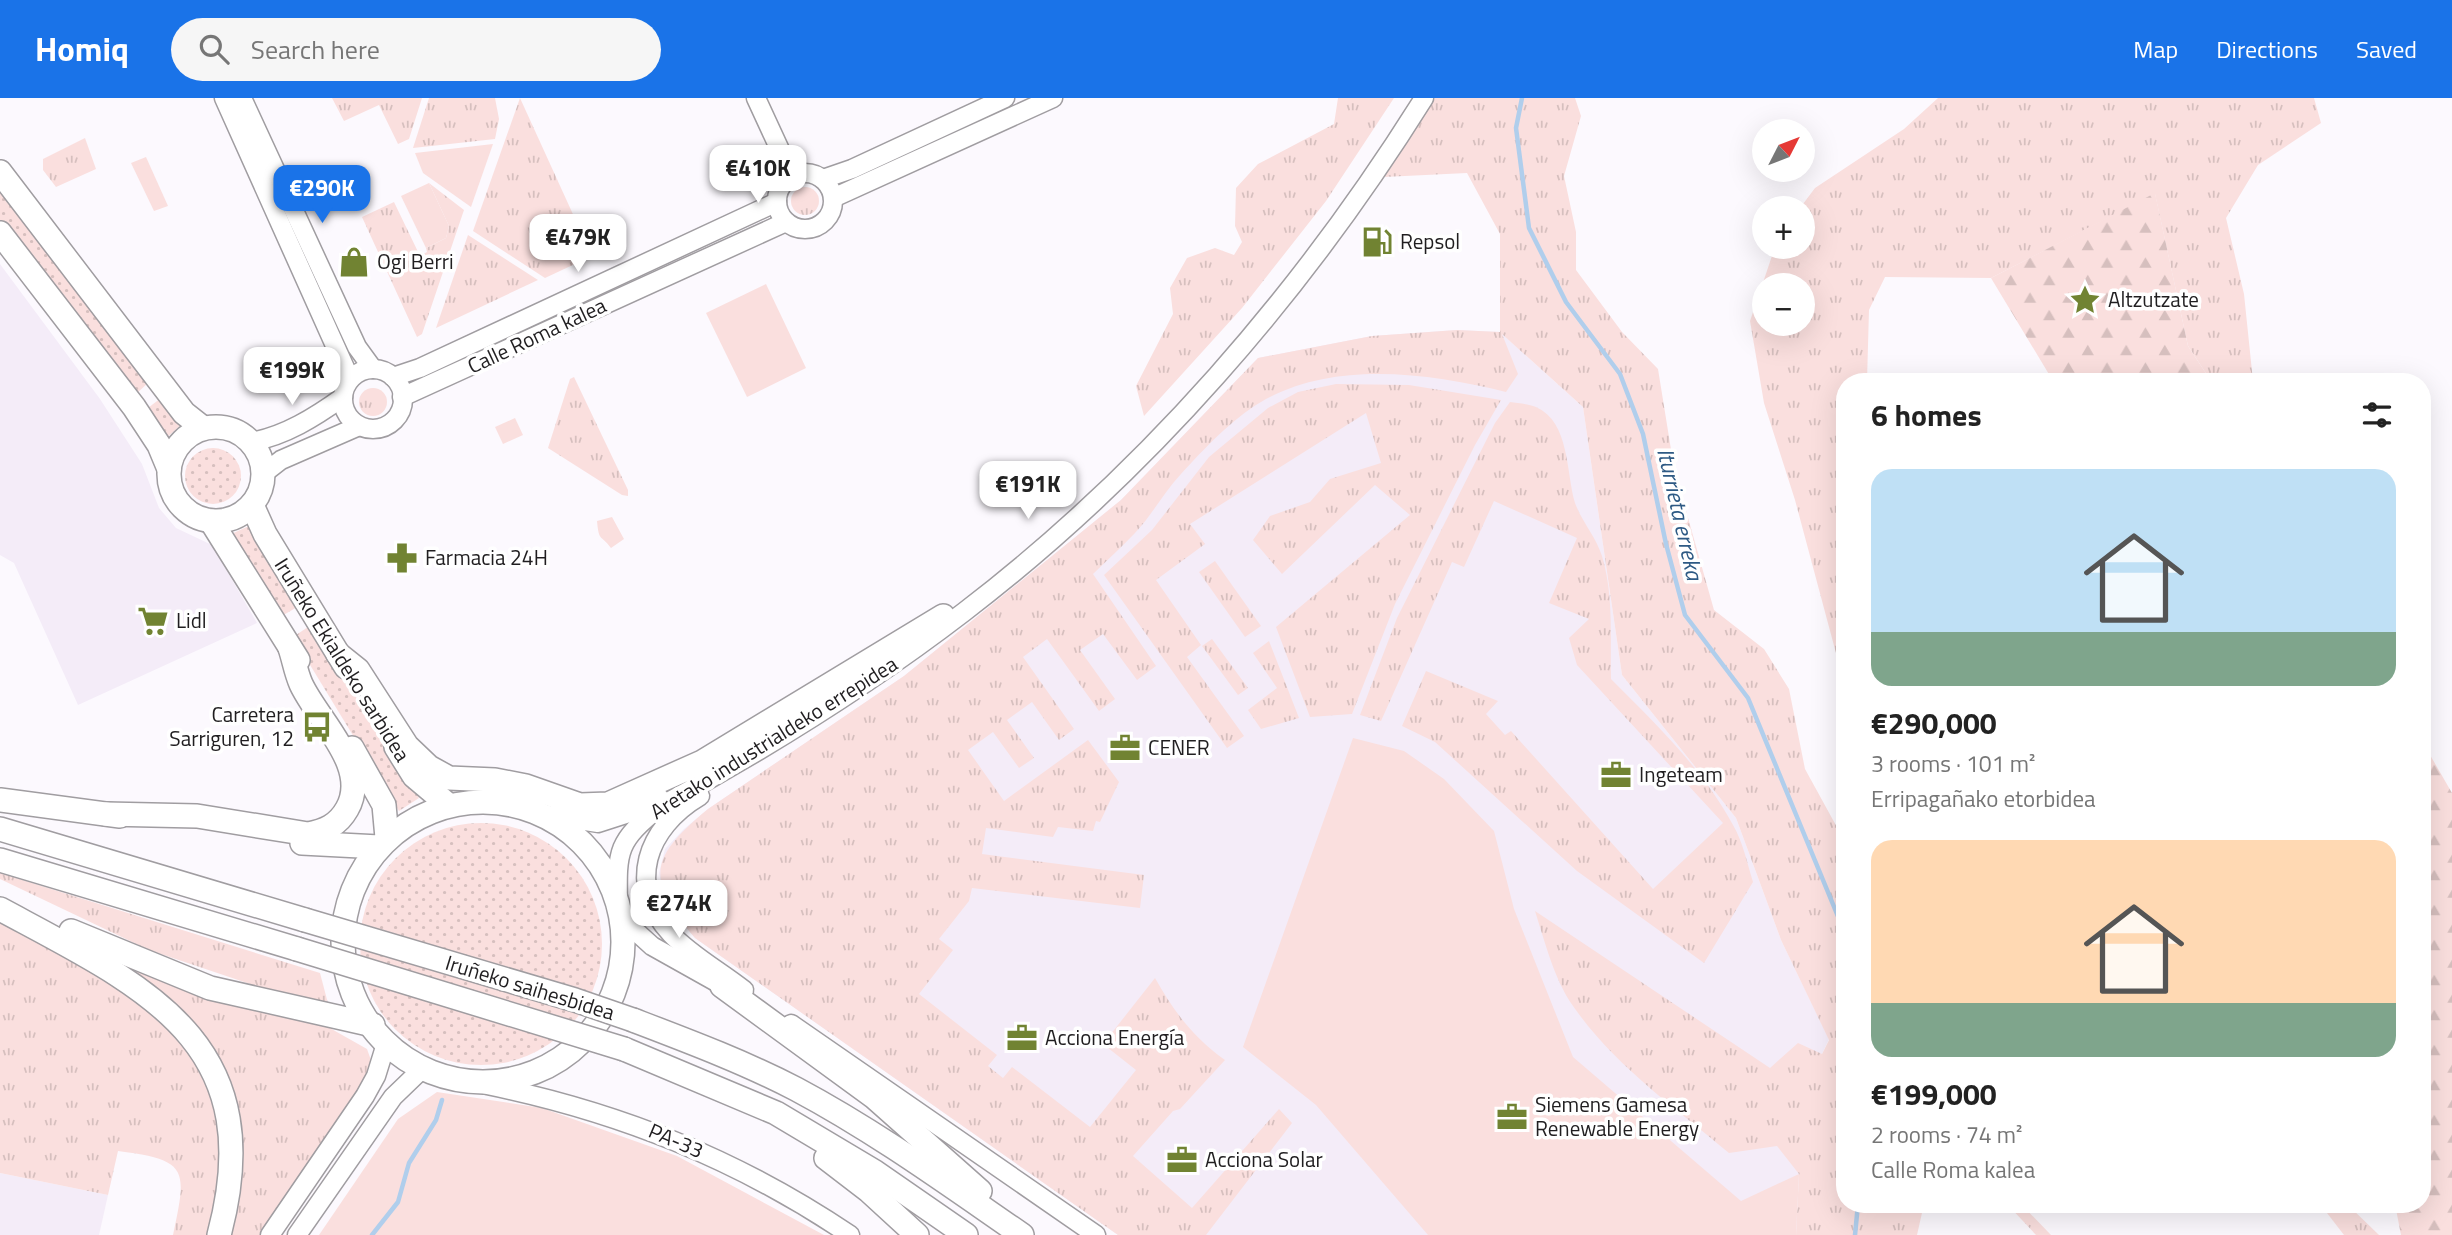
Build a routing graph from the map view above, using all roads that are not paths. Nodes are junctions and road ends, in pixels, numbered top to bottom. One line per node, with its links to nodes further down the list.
1 (224, 98): 17 (street)
2 (242, 98): 15 (street)
3 (756, 98): 9 (street)
4 (1005, 98): 10 (street)
5 (1053, 98): 11 (street)
6 (1411, 98): 27 (street, Aretako industrialdeko errepidea)
7 (1424, 98): 27 (street, Aretako industrialdeko errepidea)
8 (0, 172): 21 (highway)
9 (792, 176): 10 (street); 12 (street)
10 (823, 179): 11 (street)
11 (833, 198): 13 (street)
12 (777, 202): 13 (street); 16 (street, Calle Roma kalea)
13 (786, 222): 19 (street, Calle Roma kalea)
14 (0, 233): 23 (highway)
15 (373, 369): 16 (street); 17 (street)
16 (393, 377): 19 (street)
17 (350, 379): 18 (street)
18 (343, 397): 20 (street); 22 (street)
19 (402, 397): 20 (street)
20 (359, 426): 24 (street)
21 (203, 428): 22 (highway); 23 (highway)
22 (251, 442): 24 (highway)
23 (169, 470): 26 (highway)
24 (263, 474): 25 (highway)
25 (252, 505): 26 (highway); 29 (highway, Iruñeko Ekialdeko sarbidea)
26 (211, 521): 28 (highway, Iruñeko Ekialdeko sarbidea)
27 (948, 618): 29 (highway); 33 (street, Aretako industrialdeko errepidea); 39 (street, Aretako industrialdeko errepidea); 41 (street)
28 (290, 648): 32 (highway, Iruñeko Ekialdeko sarbidea); 35 (highway, Iruñeko Ekialdeko sarbidea)
29 (338, 654): 31 (highway, Iruñeko Ekialdeko sarbidea)
30 (0, 800): 32 (highway)
31 (446, 803): 33 (highway); 35 (highway)
32 (106, 814): 35 (highway)
33 (541, 814): 39 (highway)
34 (0, 829): 53 (highway, Iruñeko saihesbidea, bridge)
35 (383, 842): 42 (highway)
36 (0, 860): 44 (highway, Iruñeko saihesbidea, bridge)
37 (0, 894): 42 (highway)
38 (0, 909): 47 (highway)
39 (619, 912): 40 (street); 46 (highway)
40 (722, 986): 41 (street); 54 (highway)
41 (769, 1009): 55 (street)
42 (373, 1025): 43 (highway)
43 (385, 1047): 45 (highway); 48 (street)
44 (624, 1049): 51 (highway); 52 (highway, Iruñeko saihesbidea)
45 (420, 1071): 46 (highway); 49 (street)
46 (487, 1084): 50 (street, PA-33)
47 (219, 1235)
48 (270, 1235)
49 (297, 1235)
50 (850, 1235)
51 (916, 1235)
52 (966, 1235)
53 (1022, 1235)
54 (1038, 1235)
55 (1096, 1235)

